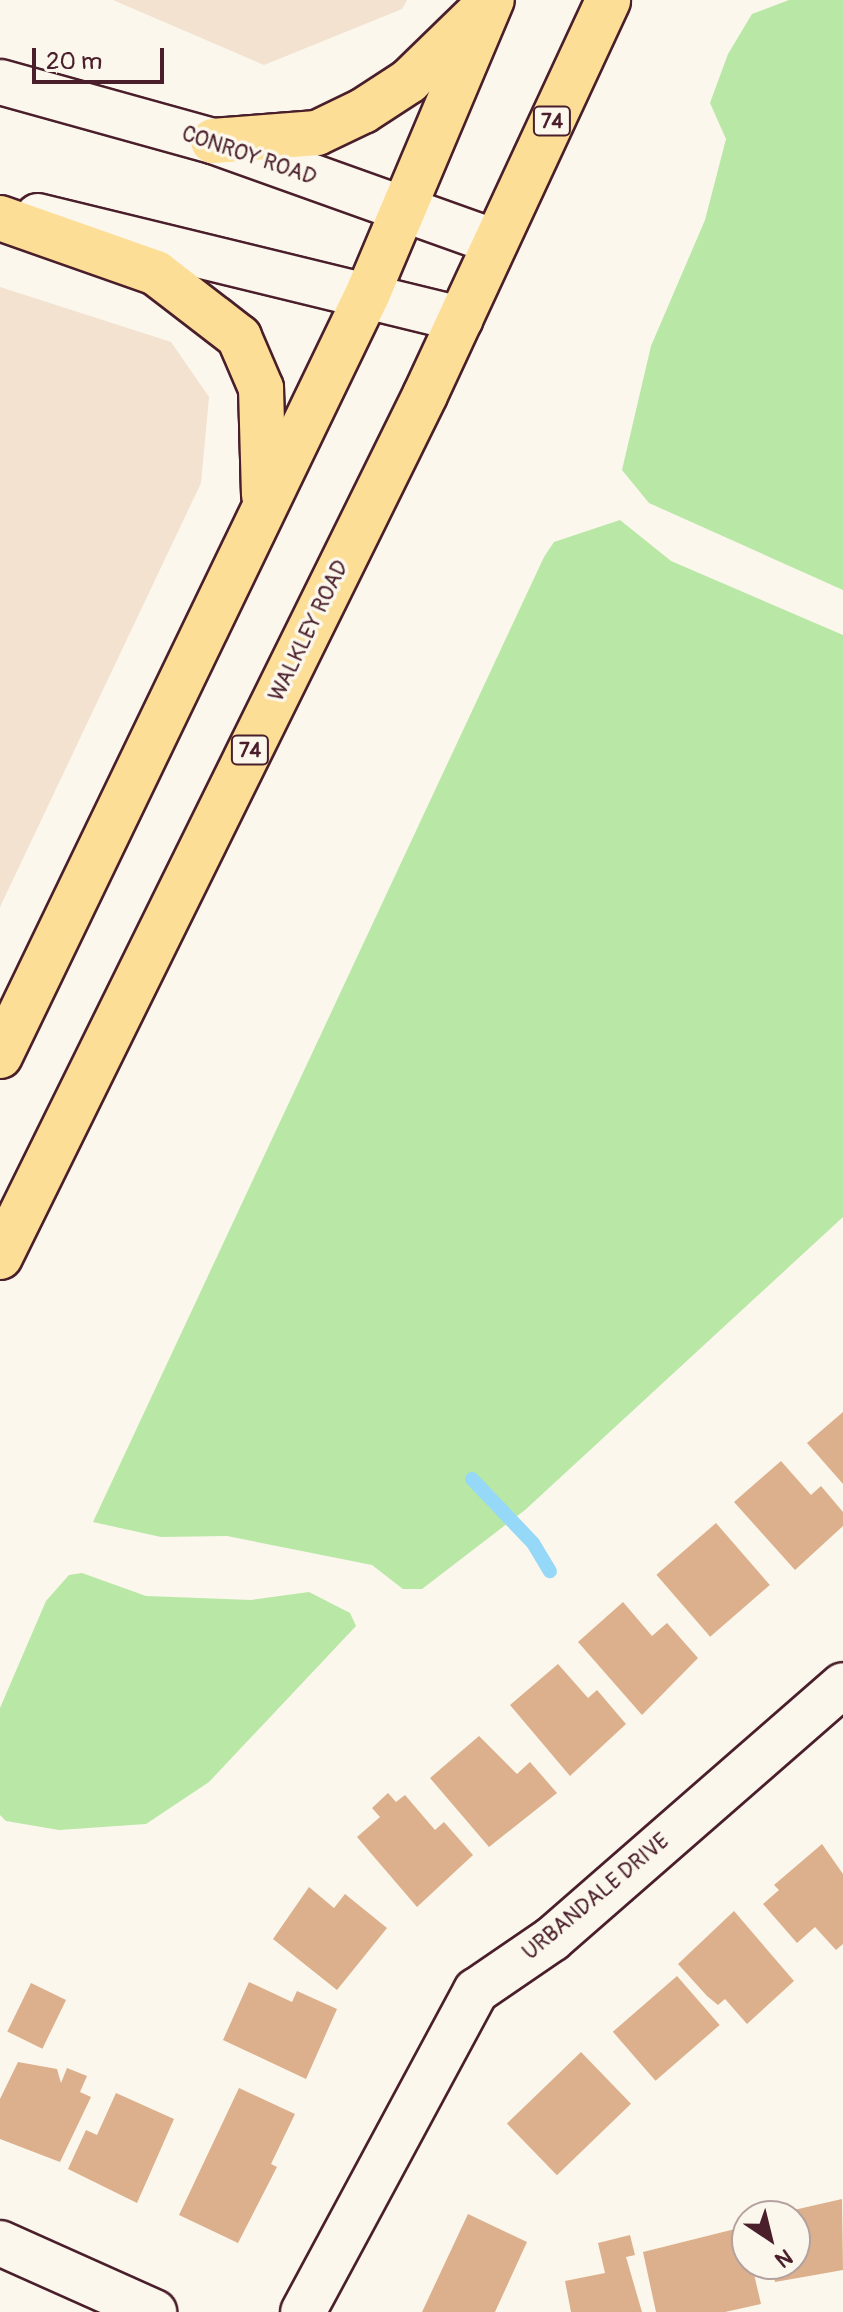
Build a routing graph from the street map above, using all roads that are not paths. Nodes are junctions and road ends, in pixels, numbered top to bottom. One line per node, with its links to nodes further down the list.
1 (492, 0): 4 (main road); 6 (main road)
2 (608, 0): 8 (main road, WALKLEY ROAD / 74)
3 (0, 82): 4 (main road, CONROY ROAD)
4 (213, 141): 6 (main road, CONROY ROAD)
5 (0, 209): 9 (main road)
6 (406, 210): 8 (main road, CONROY ROAD); 9 (main road)
7 (0, 218): 11 (main road)
8 (495, 242): 10 (main road, WALKLEY ROAD / 74)
9 (368, 293): 10 (main road); 11 (main road)
10 (461, 319): 13 (main road, WALKLEY ROAD / 74)
11 (264, 511): 12 (main road)
12 (0, 1056)
13 (0, 1257)
14 (843, 1685): 17 (main road, URBANDALE DRIVE)
15 (0, 2243): 16 (main road)
16 (131, 2307)
17 (303, 2312)

